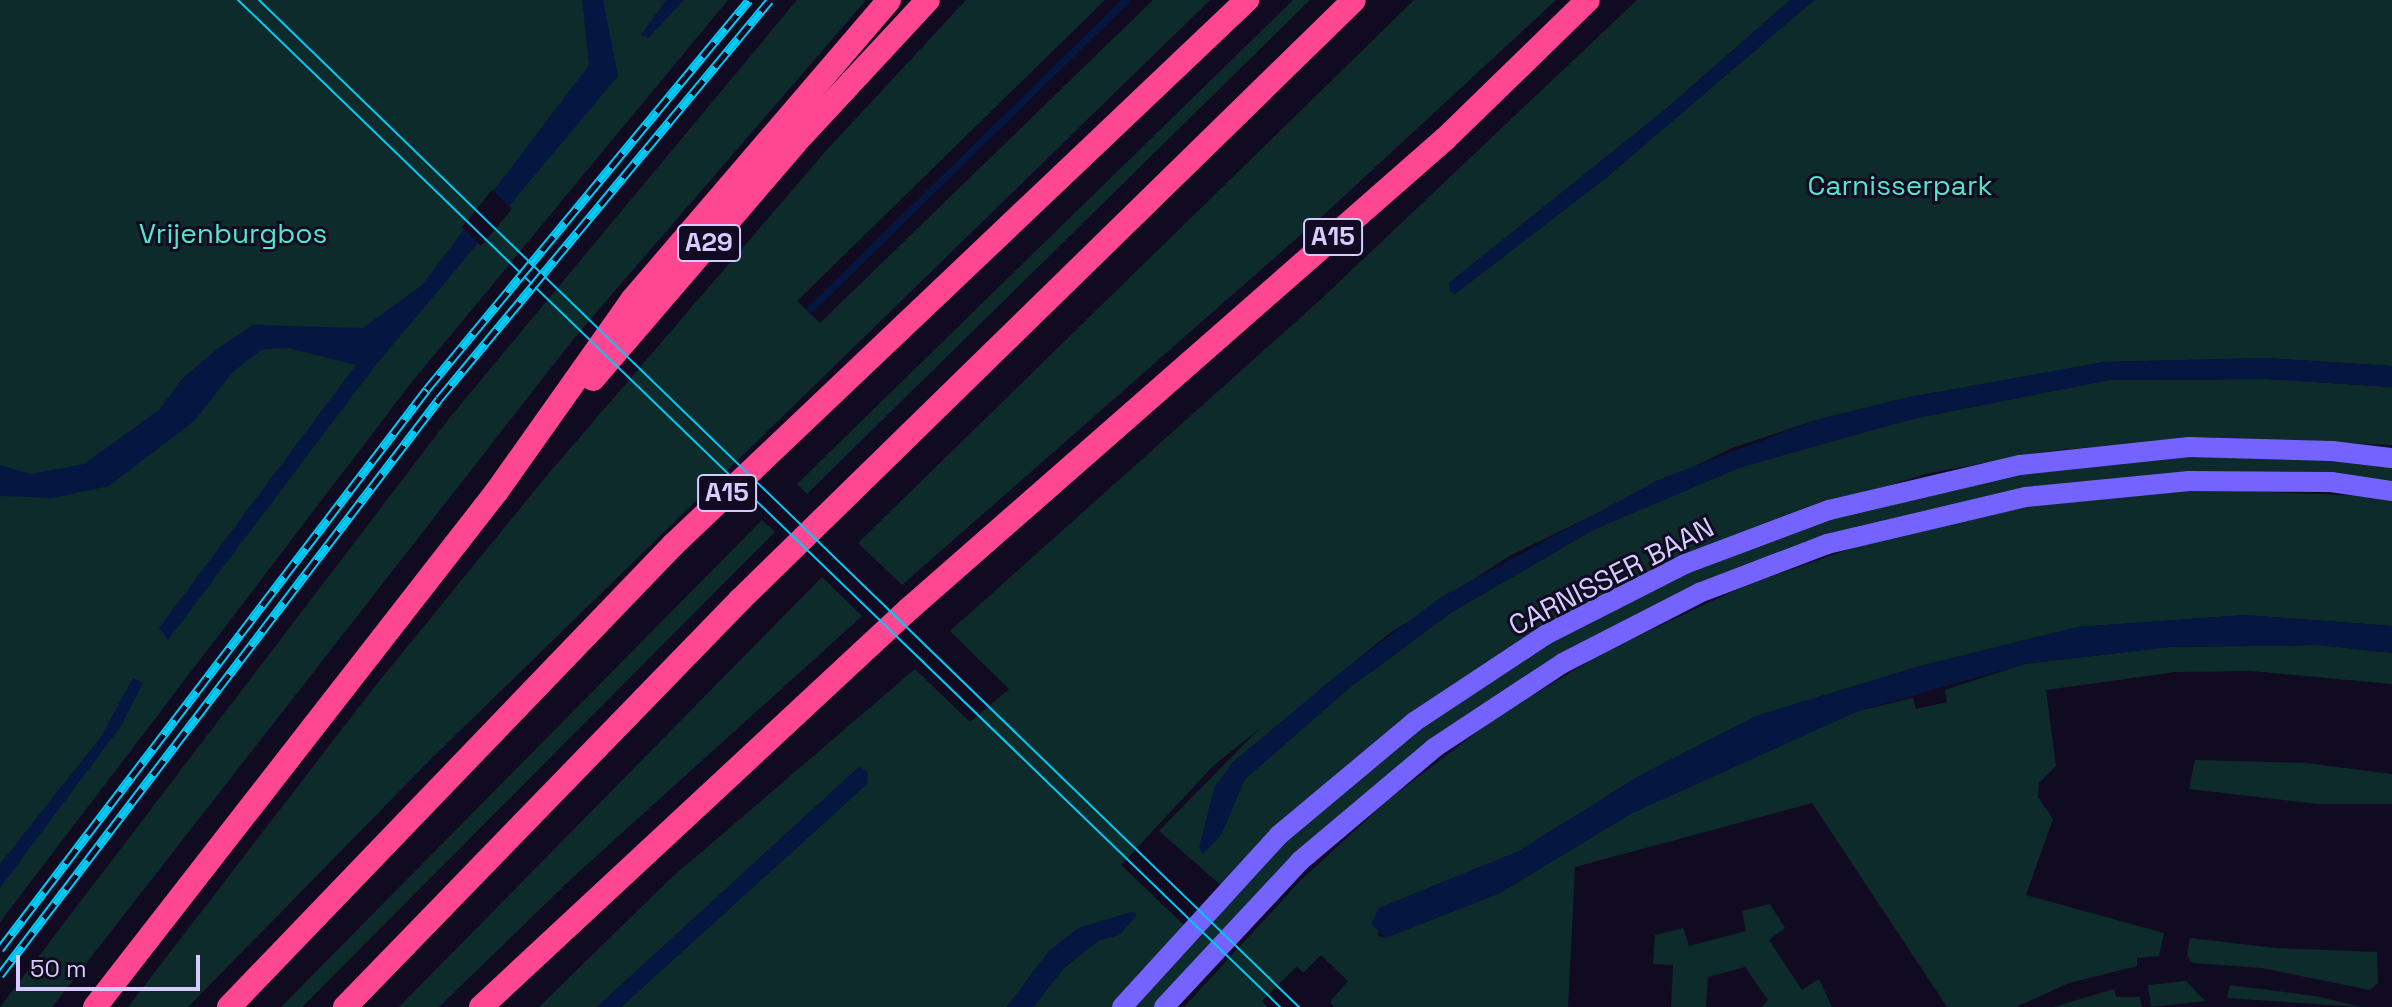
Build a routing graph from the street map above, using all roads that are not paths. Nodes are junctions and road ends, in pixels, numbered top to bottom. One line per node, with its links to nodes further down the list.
1 (889, 0): 7 (highway)
2 (928, 0): 7 (highway, A29)
3 (1247, 0): 10 (highway, A15)
4 (1354, 0): 11 (highway)
5 (1588, 0): 12 (highway, A15)
6 (2392, 458): 13 (main road, CARNISSER BAAN)
7 (497, 491): 9 (highway)
8 (2392, 491): 14 (main road, CARNISSER BAAN)
9 (95, 1007)
10 (229, 1007)
11 (345, 1007)
12 (481, 1007)
13 (1122, 1007)
14 (1164, 1007)

